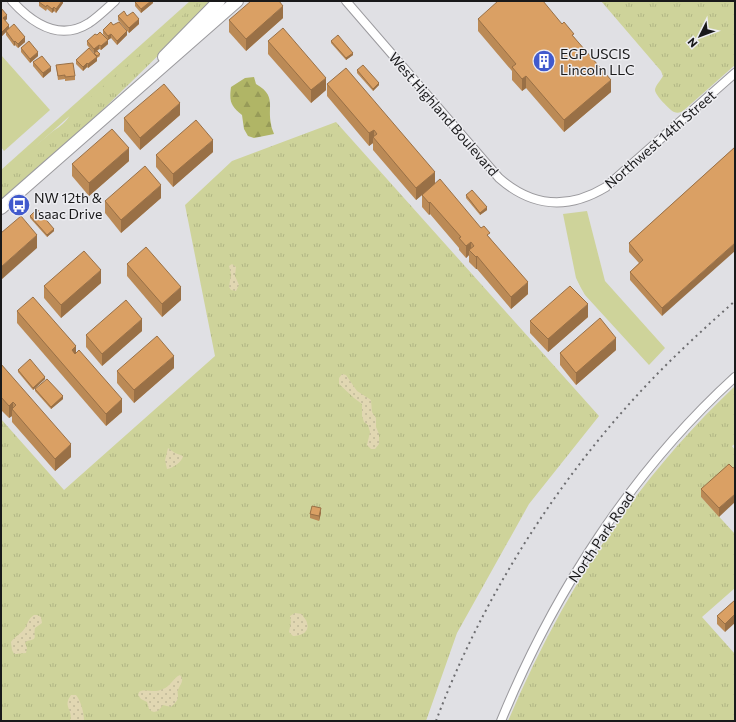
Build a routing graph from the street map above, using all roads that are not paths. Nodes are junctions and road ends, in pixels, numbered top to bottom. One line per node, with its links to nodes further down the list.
1 (12, 1): 2 (street)
2 (115, 1)
3 (219, 1): 7 (main road)
4 (237, 1): 7 (main road)
5 (346, 1): 8 (street, West Highland Boulevard)
6 (735, 73): 8 (street, Northwest 14th Street)
7 (106, 116): 9 (main road)
8 (558, 203)
9 (1, 208)
10 (735, 376): 11 (street, North Park Road)
11 (501, 721)

